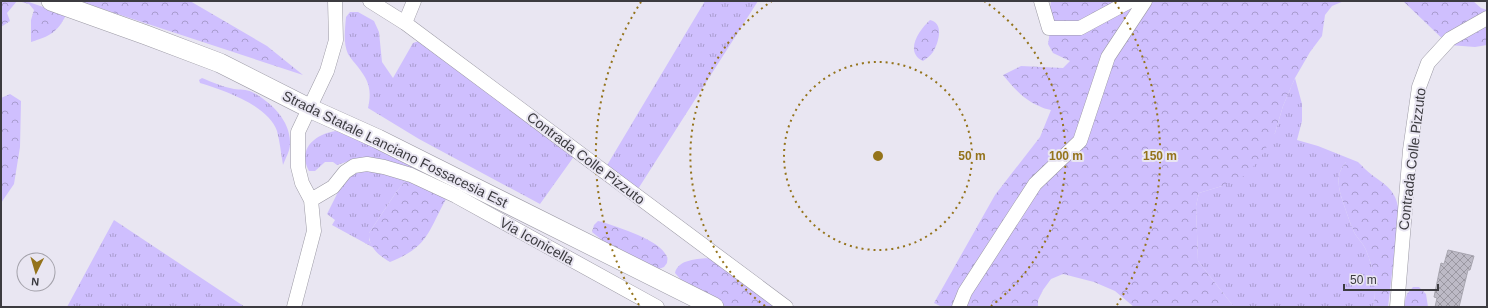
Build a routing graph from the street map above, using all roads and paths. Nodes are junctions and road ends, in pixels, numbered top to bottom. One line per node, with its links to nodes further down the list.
1 (50, 1): 10 (main road, Strada Statale Lanciano Fossacesia Est)
2 (335, 1): 10 (street)
3 (370, 1): 9 (street, Contrada Colle Pizzuto)
4 (414, 1): 9 (street)
5 (1041, 1): 6 (street)
6 (1130, 1)
7 (1146, 1): 16 (street)
8 (1487, 18): 17 (street, Contrada Colle Pizzuto)
9 (405, 23): 15 (street, Contrada Colle Pizzuto)
10 (309, 108): 11 (street); 14 (main road, Strada Statale Lanciano Fossacesia Est)
11 (311, 200): 12 (street); 13 (street, Via Iconicella)
12 (294, 307)
13 (657, 307)
14 (714, 307)
15 (786, 307)
16 (959, 307)
17 (1398, 307)

